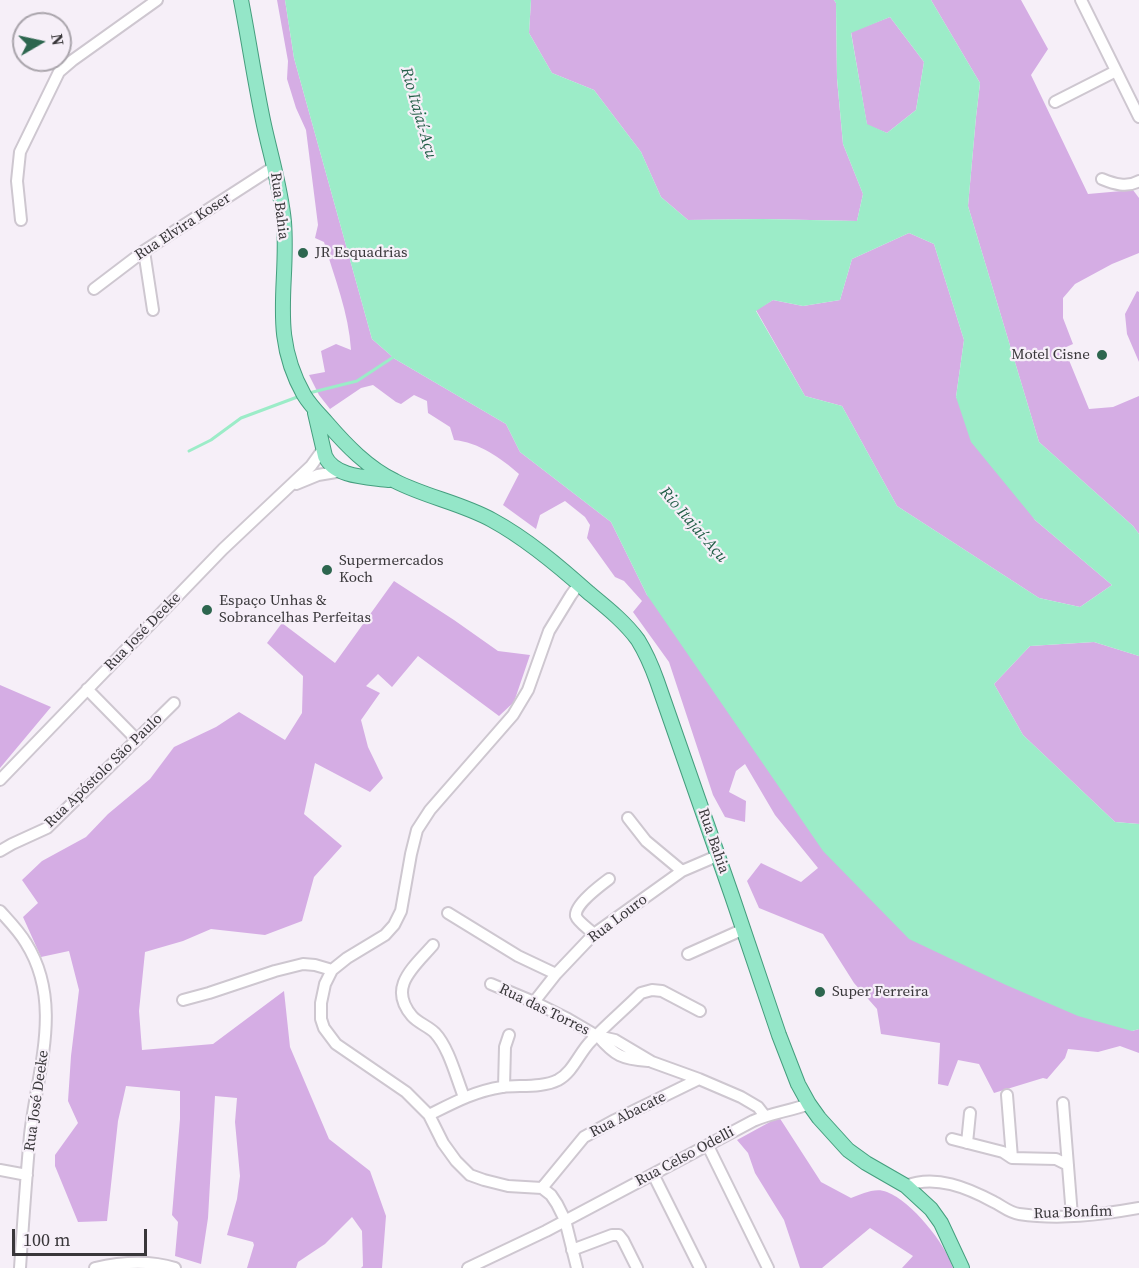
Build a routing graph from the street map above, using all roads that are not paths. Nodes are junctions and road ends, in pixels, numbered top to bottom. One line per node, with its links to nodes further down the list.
1 (157, 0): 10 (street)
2 (241, 0): 7 (main road, Rua Bahia)
3 (1081, 0): 4 (street)
4 (1116, 70): 5 (street); 6 (street)
5 (1055, 102)
6 (1139, 117)
7 (274, 167): 11 (street, Rua Elvira Koser); 14 (main road, Rua Bahia)
8 (1102, 179): 9 (street)
9 (1138, 184)
10 (21, 220)
11 (144, 251): 12 (street, Rua Elvira Koser); 13 (street)
12 (94, 289)
13 (153, 310)
14 (310, 402): 15 (main road, Rua Bahia); 16 (main road, Rua Bahia)
15 (340, 437): 16 (main road); 17 (main road, Rua Bahia)
16 (324, 448): 18 (main road, Rua Bahia); 20 (street, Rua José Deeke)
17 (357, 455): 18 (main road); 19 (main road, Rua Bahia)
18 (342, 471): 19 (main road, Rua Bahia); 20 (street, Rua José Deeke)
19 (394, 481): 21 (main road, Rua Bahia)
20 (290, 487): 22 (street, Rua José Deeke)
21 (579, 584): 28 (main road, Rua Bahia); 37 (street)
22 (87, 689): 24 (street); 25 (street, Rua José Deeke)
23 (174, 703): 24 (street, Rua Apóstolo São Paulo)
24 (137, 740): 27 (street, Rua Apóstolo São Paulo)
25 (0, 780)
26 (628, 818): 29 (street)
27 (0, 851)
28 (717, 856): 29 (street, Rua Louro); 33 (main road, Rua Bahia)
29 (682, 871): 34 (street, Rua Louro)
30 (609, 879): 34 (street)
31 (0, 911): 61 (street, Rua José Deeke)
32 (448, 913): 38 (street)
33 (744, 929): 36 (street); 50 (main road, Rua Bahia)
34 (594, 934): 38 (street, Rua Louro)
35 (433, 945): 48 (street)
36 (688, 954)
37 (332, 970): 40 (street); 52 (street)
38 (555, 974): 41 (street, Rua Louro)
39 (491, 984): 41 (street, Rua das Torres)
40 (183, 1000)
41 (534, 1002): 44 (street, Rua das Torres)
42 (700, 1011): 44 (street)
43 (509, 1035): 46 (street)
44 (597, 1036): 45 (street, Rua das Torres); 46 (street)
45 (699, 1079): 53 (street, Rua das Torres); 63 (street, Rua Abacate)
46 (504, 1087): 48 (street)
47 (1007, 1095): 57 (street)
48 (464, 1097): 52 (street)
49 (1063, 1103): 58 (street)
50 (808, 1104): 53 (street, Rua Celso Odelli); 62 (main road, Rua Bahia)
51 (970, 1113): 55 (street)
52 (429, 1115): 63 (street)
53 (765, 1116): 56 (street, Rua Celso Odelli)
54 (952, 1139): 55 (street)
55 (967, 1143): 57 (street)
56 (708, 1146): 60 (street, Rua Celso Odelli); 75 (street)
57 (1012, 1158): 58 (street)
58 (1068, 1165): 65 (street)
59 (0, 1170): 61 (street)
60 (653, 1174): 66 (street, Rua Celso Odelli); 74 (street)
61 (27, 1175): 68 (street, Rua José Deeke)
62 (906, 1186): 65 (street, Rua Bonfim); 76 (main road, Rua Bahia)
63 (542, 1188): 66 (street)
64 (1139, 1208): 65 (street, Rua Bonfim)
65 (1072, 1216)
66 (565, 1220): 67 (street); 71 (street, Rua Celso Odelli)
67 (572, 1250): 72 (street); 73 (street)
68 (20, 1268)
69 (95, 1268): 70 (street)
70 (175, 1268)
71 (469, 1268)
72 (576, 1268)
73 (637, 1268)
74 (700, 1268)
75 (768, 1268)
76 (962, 1268)

